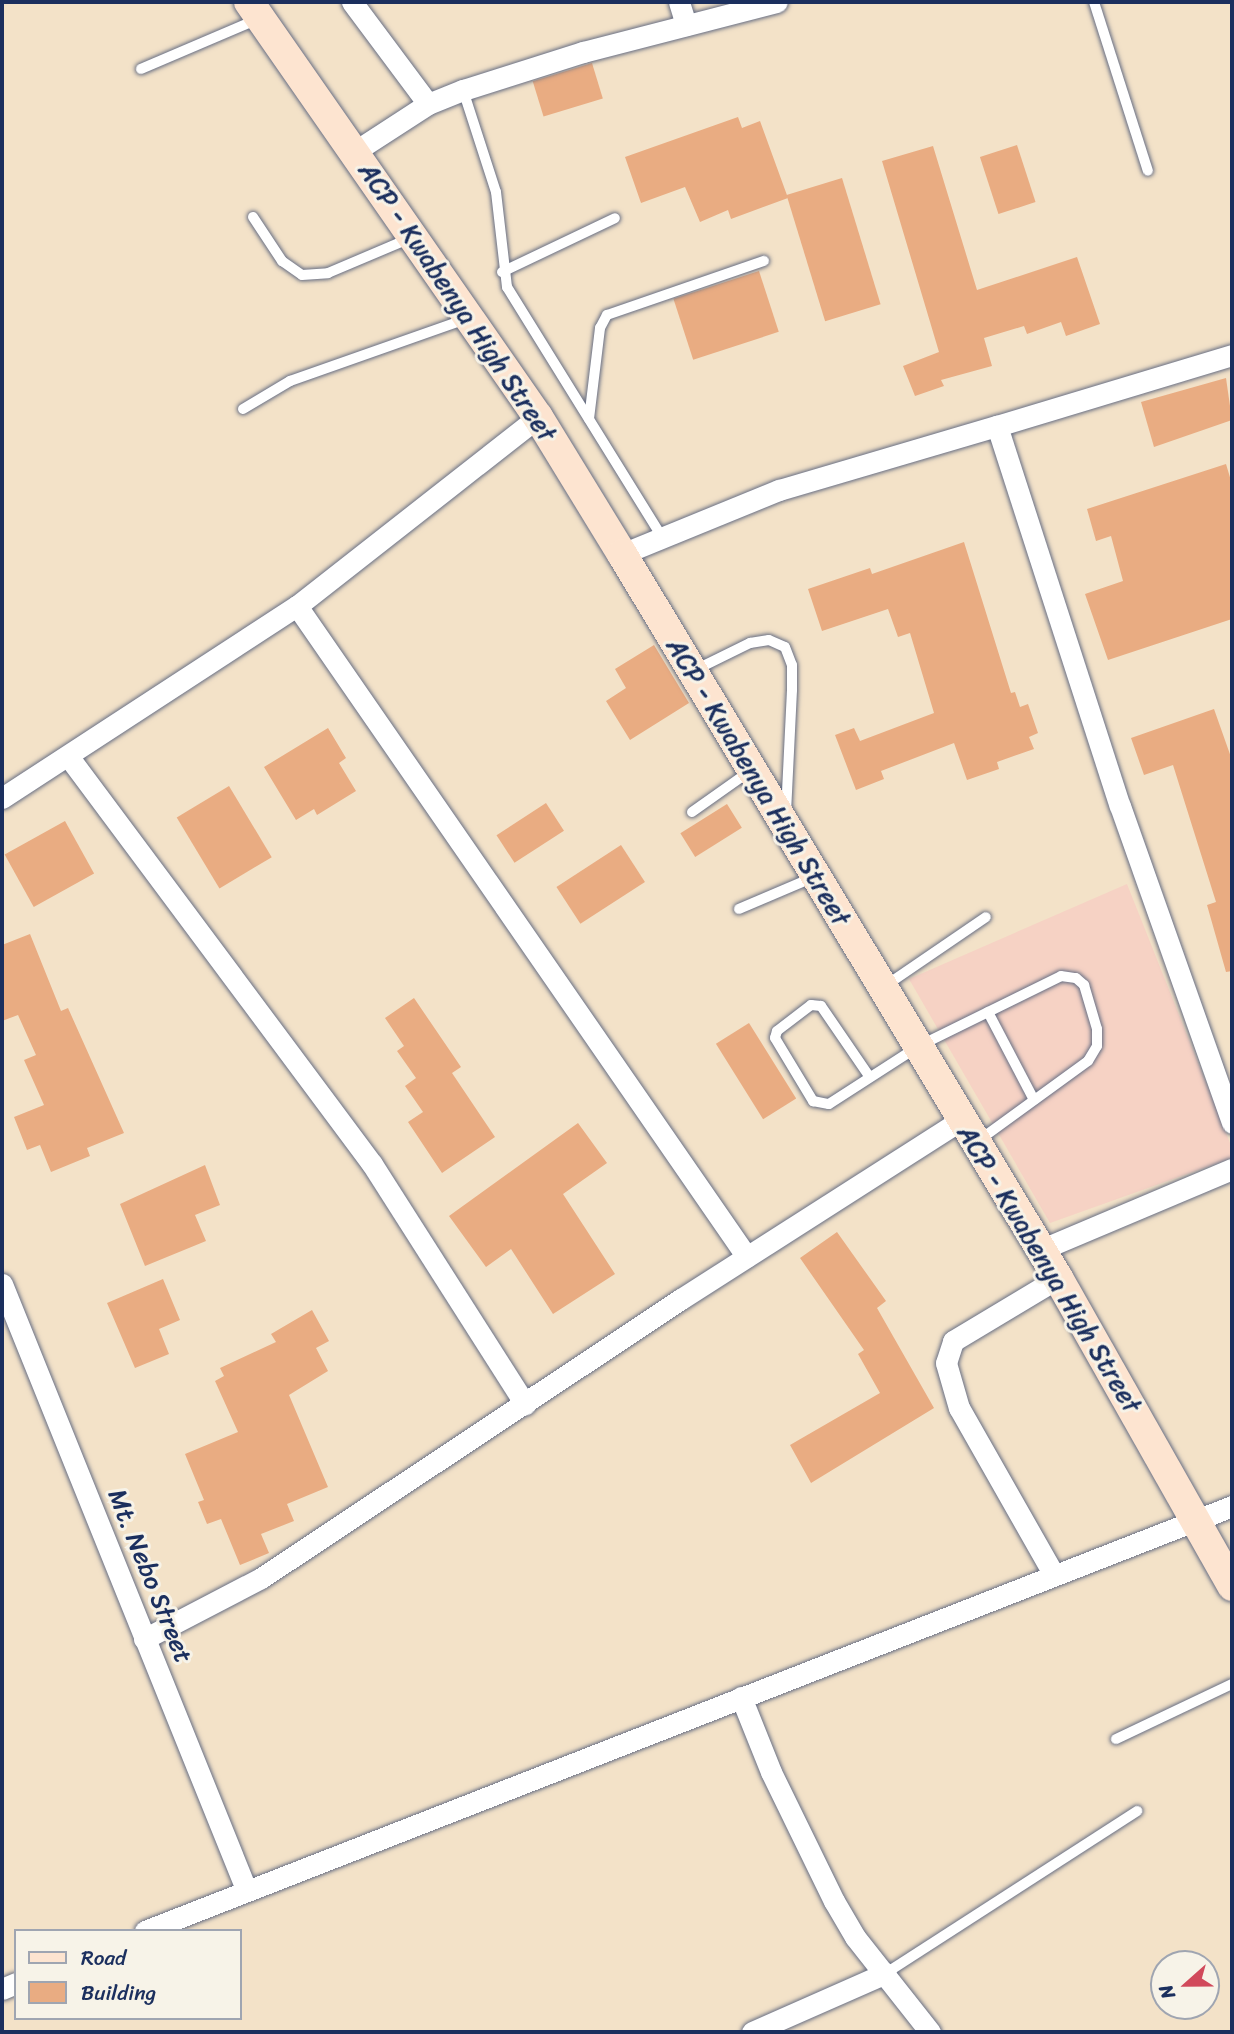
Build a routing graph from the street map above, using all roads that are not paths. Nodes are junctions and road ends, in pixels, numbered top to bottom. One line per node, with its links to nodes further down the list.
1 (352, 2): 9 (street)
2 (680, 2): 6 (street)
3 (777, 2): 6 (street)
4 (1094, 2): 11 (lane)
5 (254, 10): 7 (lane); 10 (main road, ACP - Kwabenya High Street)
6 (686, 25): 8 (street)
7 (141, 69)
8 (463, 90): 9 (street); 16 (lane)
9 (428, 104): 10 (street)
10 (354, 152): 14 (main road, ACP - Kwabenya High Street)
11 (1148, 171)
12 (253, 217): 14 (lane)
13 (615, 218): 16 (lane)
14 (413, 237): 17 (main road, ACP - Kwabenya High Street)
15 (764, 261): 21 (lane)
16 (502, 272): 21 (lane)
17 (469, 318): 19 (lane); 20 (main road, ACP - Kwabenya High Street)
18 (1232, 355): 22 (street)
19 (243, 409)
20 (538, 417): 24 (main road, ACP - Kwabenya High Street); 25 (street)
21 (589, 419): 23 (lane)
22 (997, 426): 23 (street); 40 (street)
23 (661, 535): 24 (street)
24 (622, 554): 26 (main road, ACP - Kwabenya High Street)
25 (297, 606): 27 (street); 44 (street)
26 (690, 672): 28 (main road, ACP - Kwabenya High Street); 31 (lane)
27 (68, 756): 29 (street); 47 (street)
28 (750, 771): 30 (lane); 31 (main road, ACP - Kwabenya High Street)
29 (2, 798)
30 (692, 812)
31 (786, 829): 32 (main road, ACP - Kwabenya High Street)
32 (815, 877): 33 (lane); 35 (main road, ACP - Kwabenya High Street)
33 (739, 909)
34 (986, 918): 35 (lane)
35 (883, 988): 37 (main road, ACP - Kwabenya High Street)
36 (988, 1012): 37 (lane); 39 (lane); 39 (lane)
37 (919, 1046): 38 (lane); 41 (main road, ACP - Kwabenya High Street)
38 (869, 1076): 38 (lane)
39 (1034, 1100): 41 (lane)
40 (1232, 1123)
41 (968, 1131): 43 (main road, ACP - Kwabenya High Street); 44 (street)
42 (1232, 1169): 43 (street)
43 (1040, 1250): 45 (main road, ACP - Kwabenya High Street)
44 (747, 1256): 47 (street)
45 (1058, 1278): 49 (main road, ACP - Kwabenya High Street); 50 (street)
46 (2, 1284): 52 (street, Mt. Nebo Street)
47 (525, 1404): 52 (street)
48 (1232, 1506): 49 (street)
49 (1195, 1520): 50 (street); 51 (main road, ACP - Kwabenya High Street)
50 (1054, 1575): 54 (street)
51 (1232, 1586)
52 (144, 1639): 57 (street, Mt. Nebo Street)
53 (1232, 1684): 55 (lane)
54 (741, 1697): 57 (street); 59 (street)
55 (1116, 1739)
56 (1137, 1811): 59 (lane)
57 (246, 1889): 58 (street)
58 (150, 1929)
59 (886, 1973): 60 (street); 61 (street)
60 (752, 2032)
61 (930, 2032)

